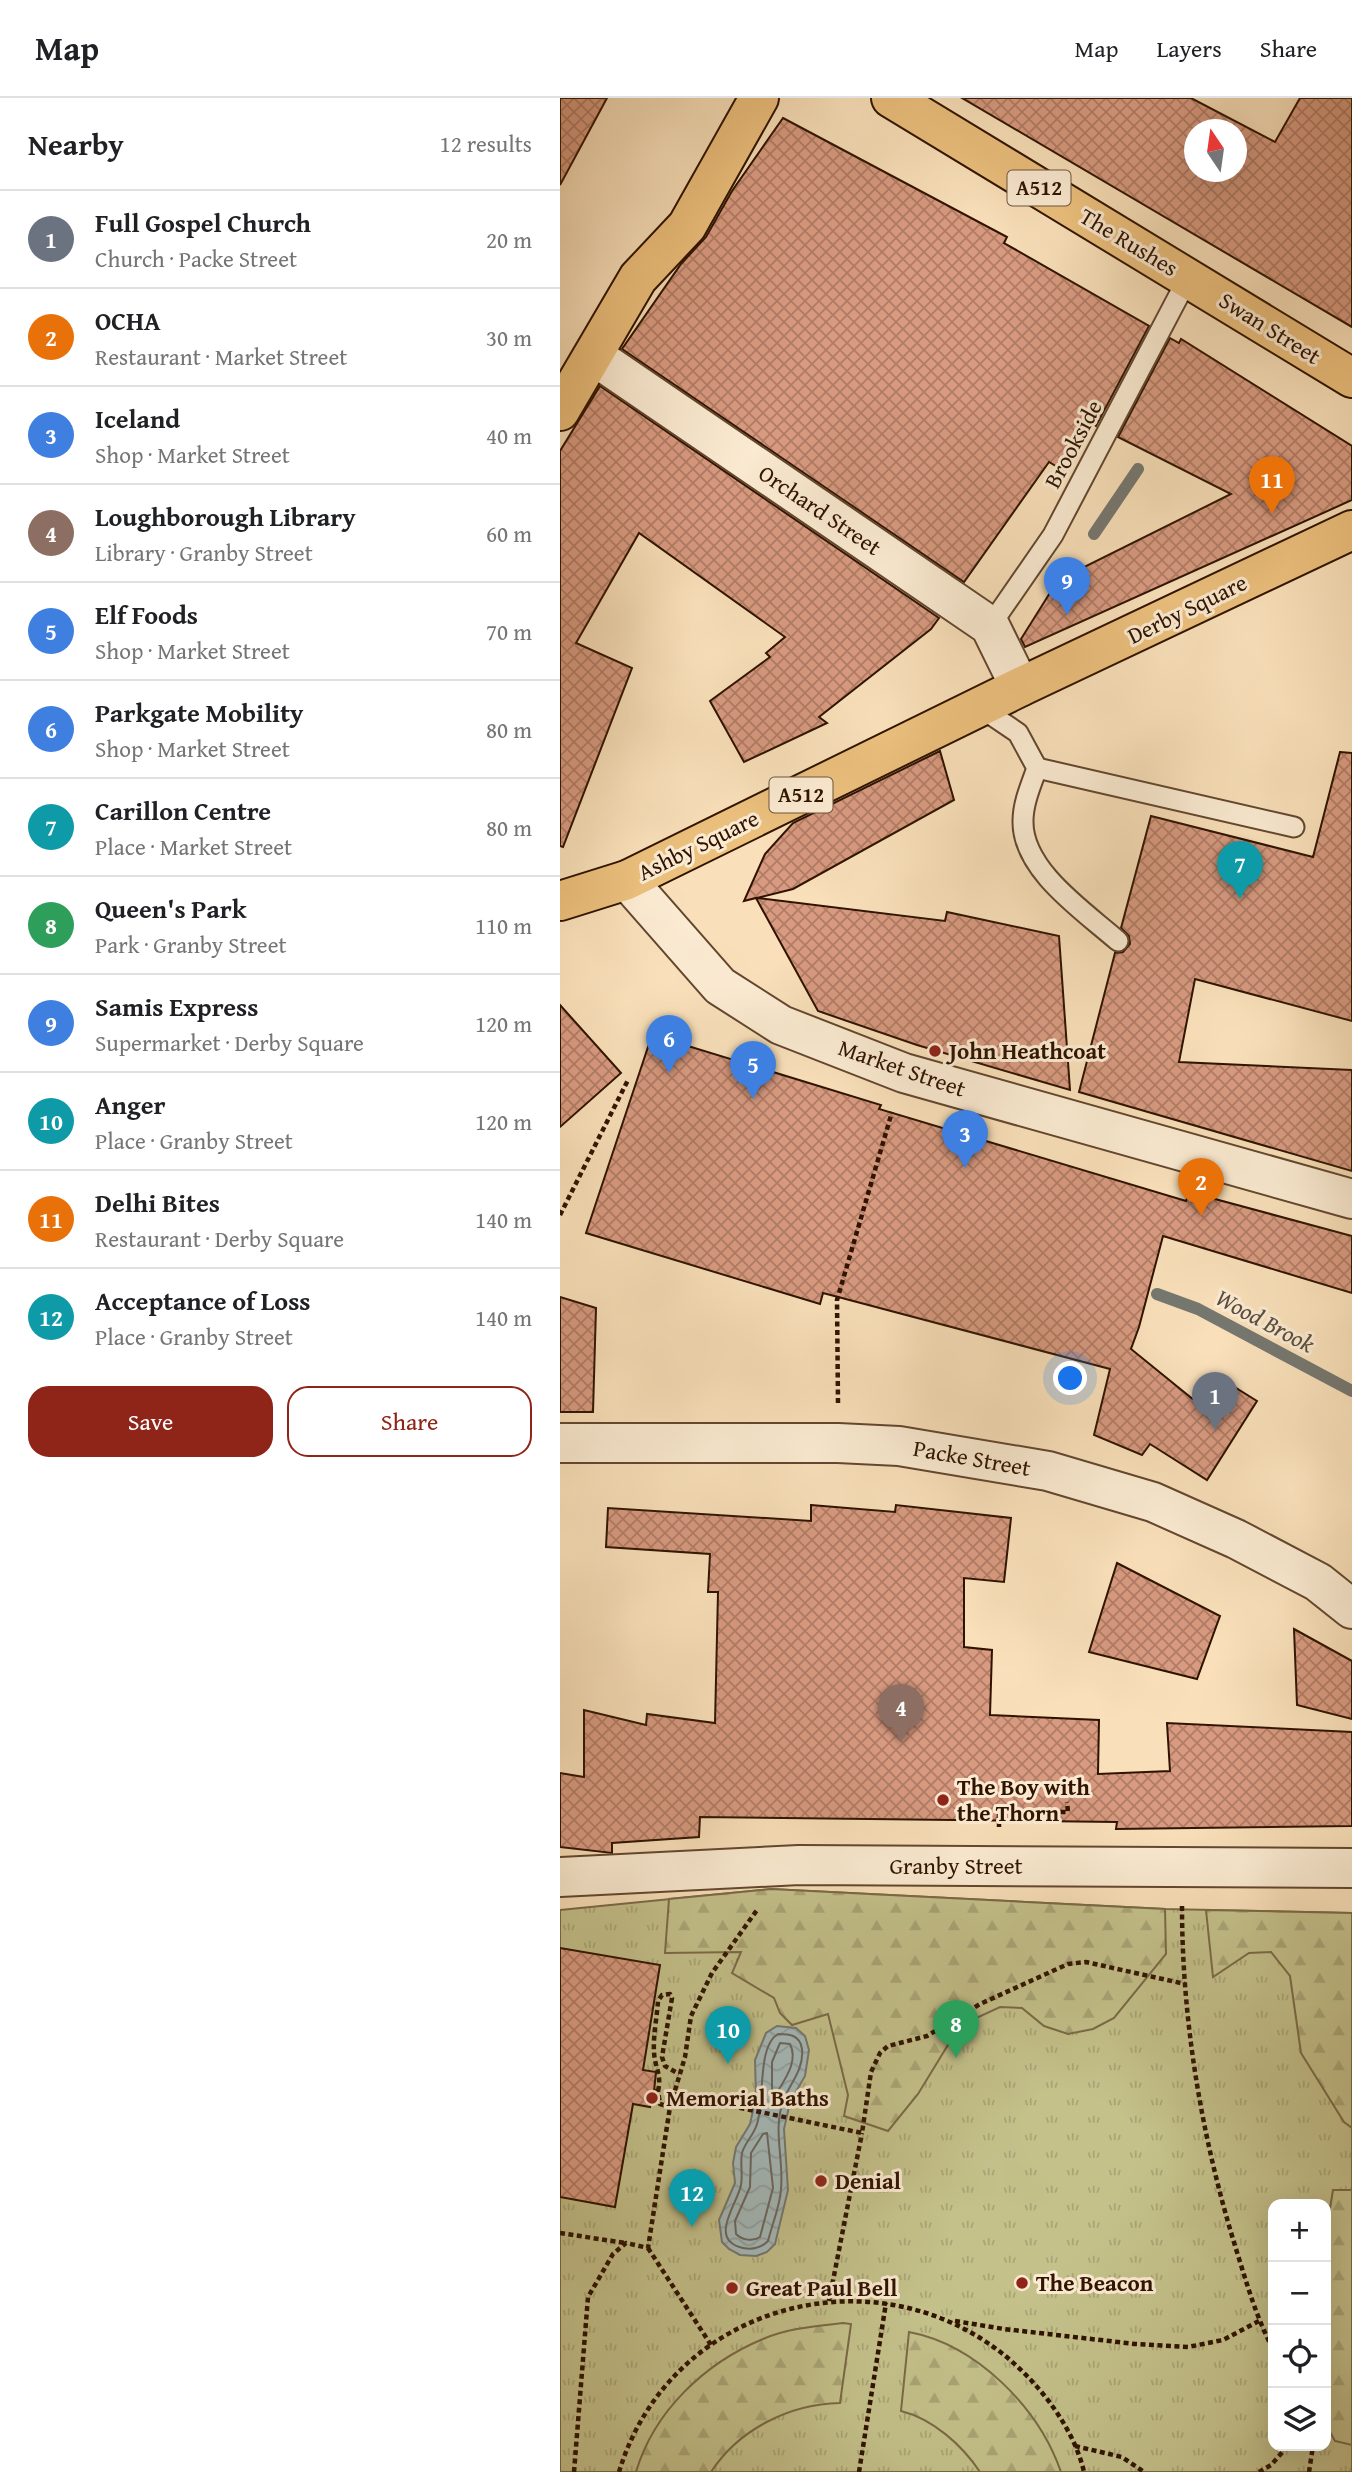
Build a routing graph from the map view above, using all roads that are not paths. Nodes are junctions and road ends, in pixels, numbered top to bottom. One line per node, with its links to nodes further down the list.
1 (759, 98): 4 (main road)
2 (915, 104): 3 (main road, The Rushes / A512)
3 (1188, 278): 5 (main road, Swan Street / A512); 8 (lane, Brookside)
4 (594, 356): 6 (main road); 8 (street, Orchard Street)
5 (1352, 378)
6 (560, 411)
7 (1352, 530): 9 (main road, Derby Square / A512)
8 (990, 626): 9 (street, Orchard Street)
9 (1020, 687): 10 (main road, Ashby Square / A512)
10 (981, 708): 11 (lane); 13 (main road, Ashby Square / A512)
11 (1037, 768): 12 (lane); 15 (lane)
12 (1294, 827)
13 (627, 880): 14 (main road, Ashby Square / A512); 16 (street, Market Street)
14 (560, 901)
15 (1118, 941)
16 (1352, 1199)
17 (560, 1443): 18 (street, Packe Street)
18 (1352, 1609)
19 (1352, 1868): 20 (street, Granby Street)
20 (560, 1877)

